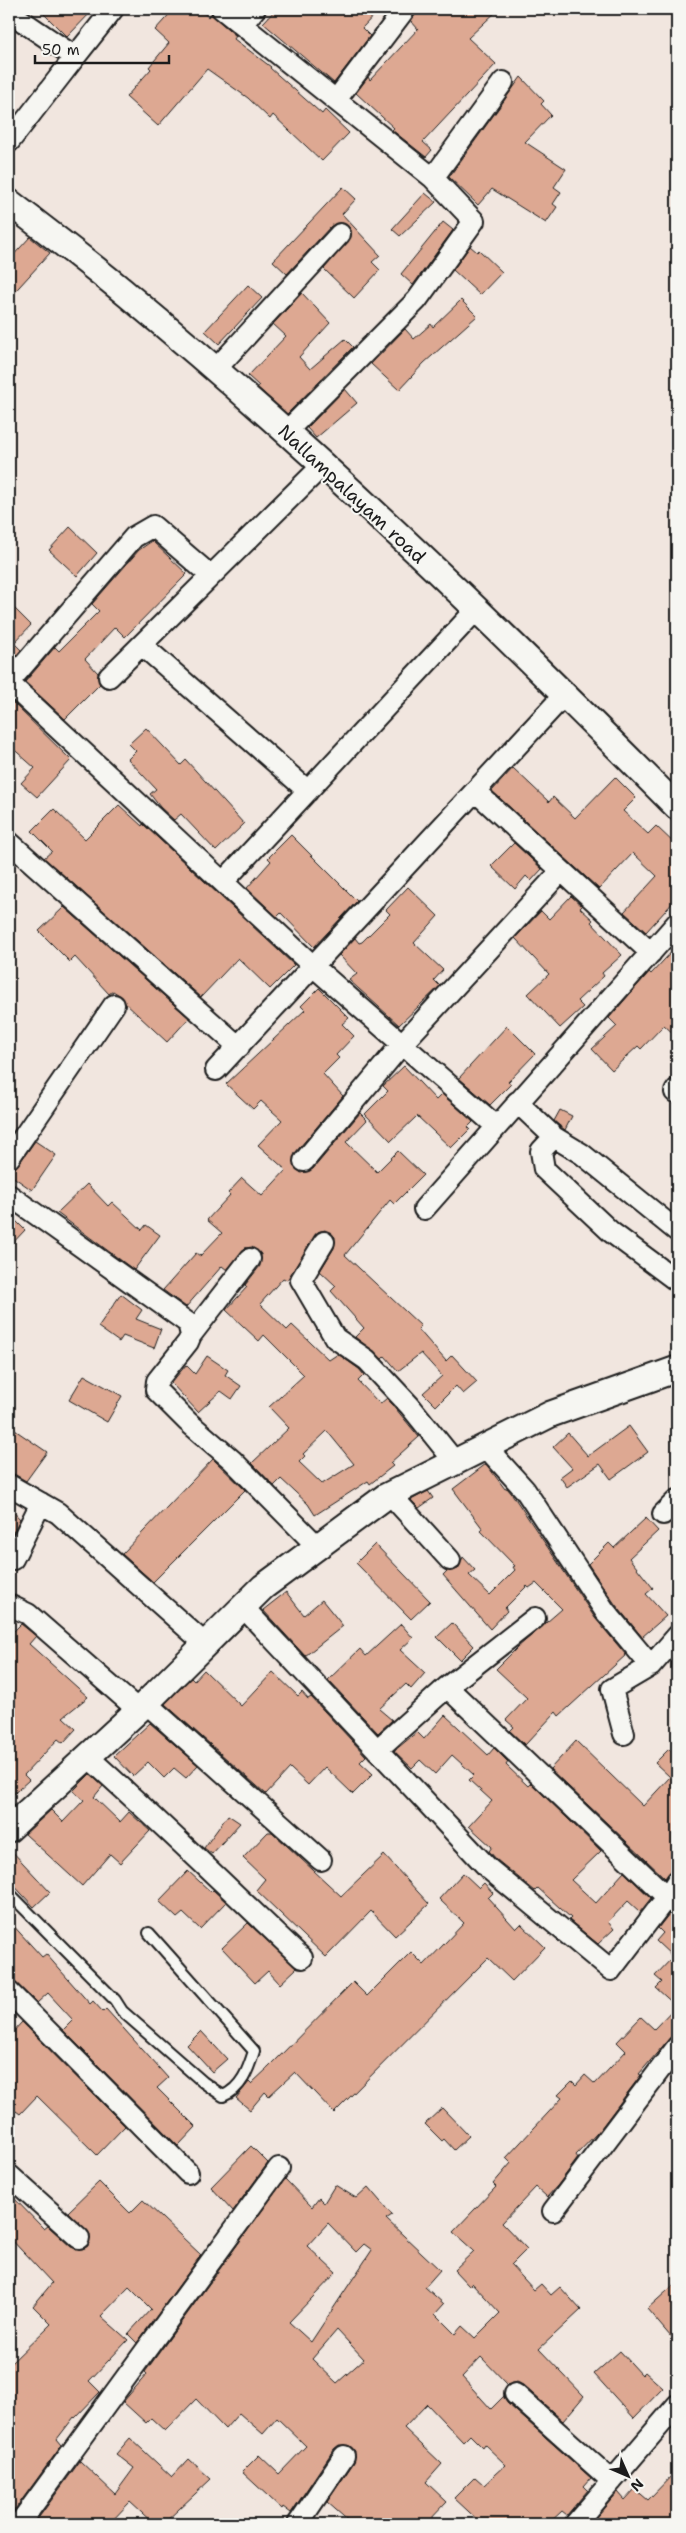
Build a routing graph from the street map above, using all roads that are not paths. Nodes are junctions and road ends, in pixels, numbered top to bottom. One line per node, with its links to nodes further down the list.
1 (113, 9): 7 (street)
2 (222, 9): 6 (street)
3 (255, 9): 6 (street)
4 (405, 9): 9 (street)
5 (9, 12): 7 (street)
6 (242, 24): 9 (street)
7 (75, 57): 10 (street)
8 (503, 82): 11 (street)
9 (336, 100): 11 (street)
10 (9, 142)
11 (433, 178): 15 (street)
12 (9, 202): 14 (street, Nallampalayam road)
13 (340, 234): 14 (street)
14 (215, 370): 15 (street, Nallampalayam road)
15 (286, 432): 16 (street, Nallampalayam road)
16 (323, 465): 17 (street); 18 (street, Nallampalayam road)
17 (212, 576): 19 (street); 21 (street)
18 (476, 610): 22 (street, Nallampalayam road); 23 (street)
19 (142, 645): 20 (street); 23 (street)
20 (110, 677)
21 (9, 682): 28 (street)
22 (565, 694): 24 (street); 25 (street, Nallampalayam road)
23 (308, 791): 28 (street)
24 (475, 791): 27 (street); 31 (street)
25 (677, 807)
26 (9, 842): 34 (street)
27 (561, 871): 30 (street); 33 (street)
28 (223, 882): 31 (street)
29 (677, 923): 30 (street)
30 (651, 953): 36 (street)
31 (313, 966): 33 (street); 34 (street)
32 (114, 1005): 39 (street)
33 (402, 1044): 37 (street); 40 (street)
34 (239, 1047): 35 (street)
35 (216, 1070)
36 (517, 1102): 37 (street); 38 (street)
37 (496, 1126): 42 (street)
38 (554, 1137): 43 (street); 46 (street)
39 (9, 1158)
40 (304, 1161)
41 (9, 1194): 47 (street)
42 (424, 1209)
43 (677, 1231)
44 (324, 1242): 50 (street)
45 (250, 1259): 47 (street)
46 (677, 1281)
47 (191, 1335): 56 (street)
48 (677, 1369): 49 (street)
49 (486, 1446): 50 (street); 64 (street)
50 (455, 1462): 52 (street)
51 (9, 1485): 54 (street)
52 (390, 1494): 56 (street); 58 (street)
53 (677, 1500): 55 (street)
54 (41, 1503): 57 (street); 63 (street)
55 (663, 1514)
56 (318, 1547): 60 (street)
57 (13, 1559)
58 (450, 1560)
59 (9, 1605): 66 (street)
60 (243, 1607): 63 (street); 68 (street)
61 (535, 1618): 65 (street)
62 (677, 1636): 64 (street)
63 (204, 1643): 66 (street)
64 (651, 1666): 67 (street)
65 (448, 1687): 68 (street); 73 (street)
66 (146, 1703): 69 (street); 71 (street)
67 (624, 1734)
68 (377, 1750): 73 (street)
69 (88, 1757): 70 (street); 75 (street)
70 (9, 1829)
71 (320, 1860)
72 (9, 1893): 74 (lane)
73 (674, 1895)
74 (149, 1933)
75 (302, 1958)
76 (9, 1992): 79 (street)
77 (677, 2048): 81 (street)
78 (279, 2168): 87 (street)
79 (188, 2173)
80 (9, 2175): 82 (street)
81 (553, 2211)
82 (79, 2238)
83 (515, 2394): 86 (street)
84 (677, 2405): 86 (street)
85 (344, 2456): 88 (street)
86 (612, 2481): 89 (street)
87 (20, 2524)
88 (298, 2524)
89 (575, 2524)

